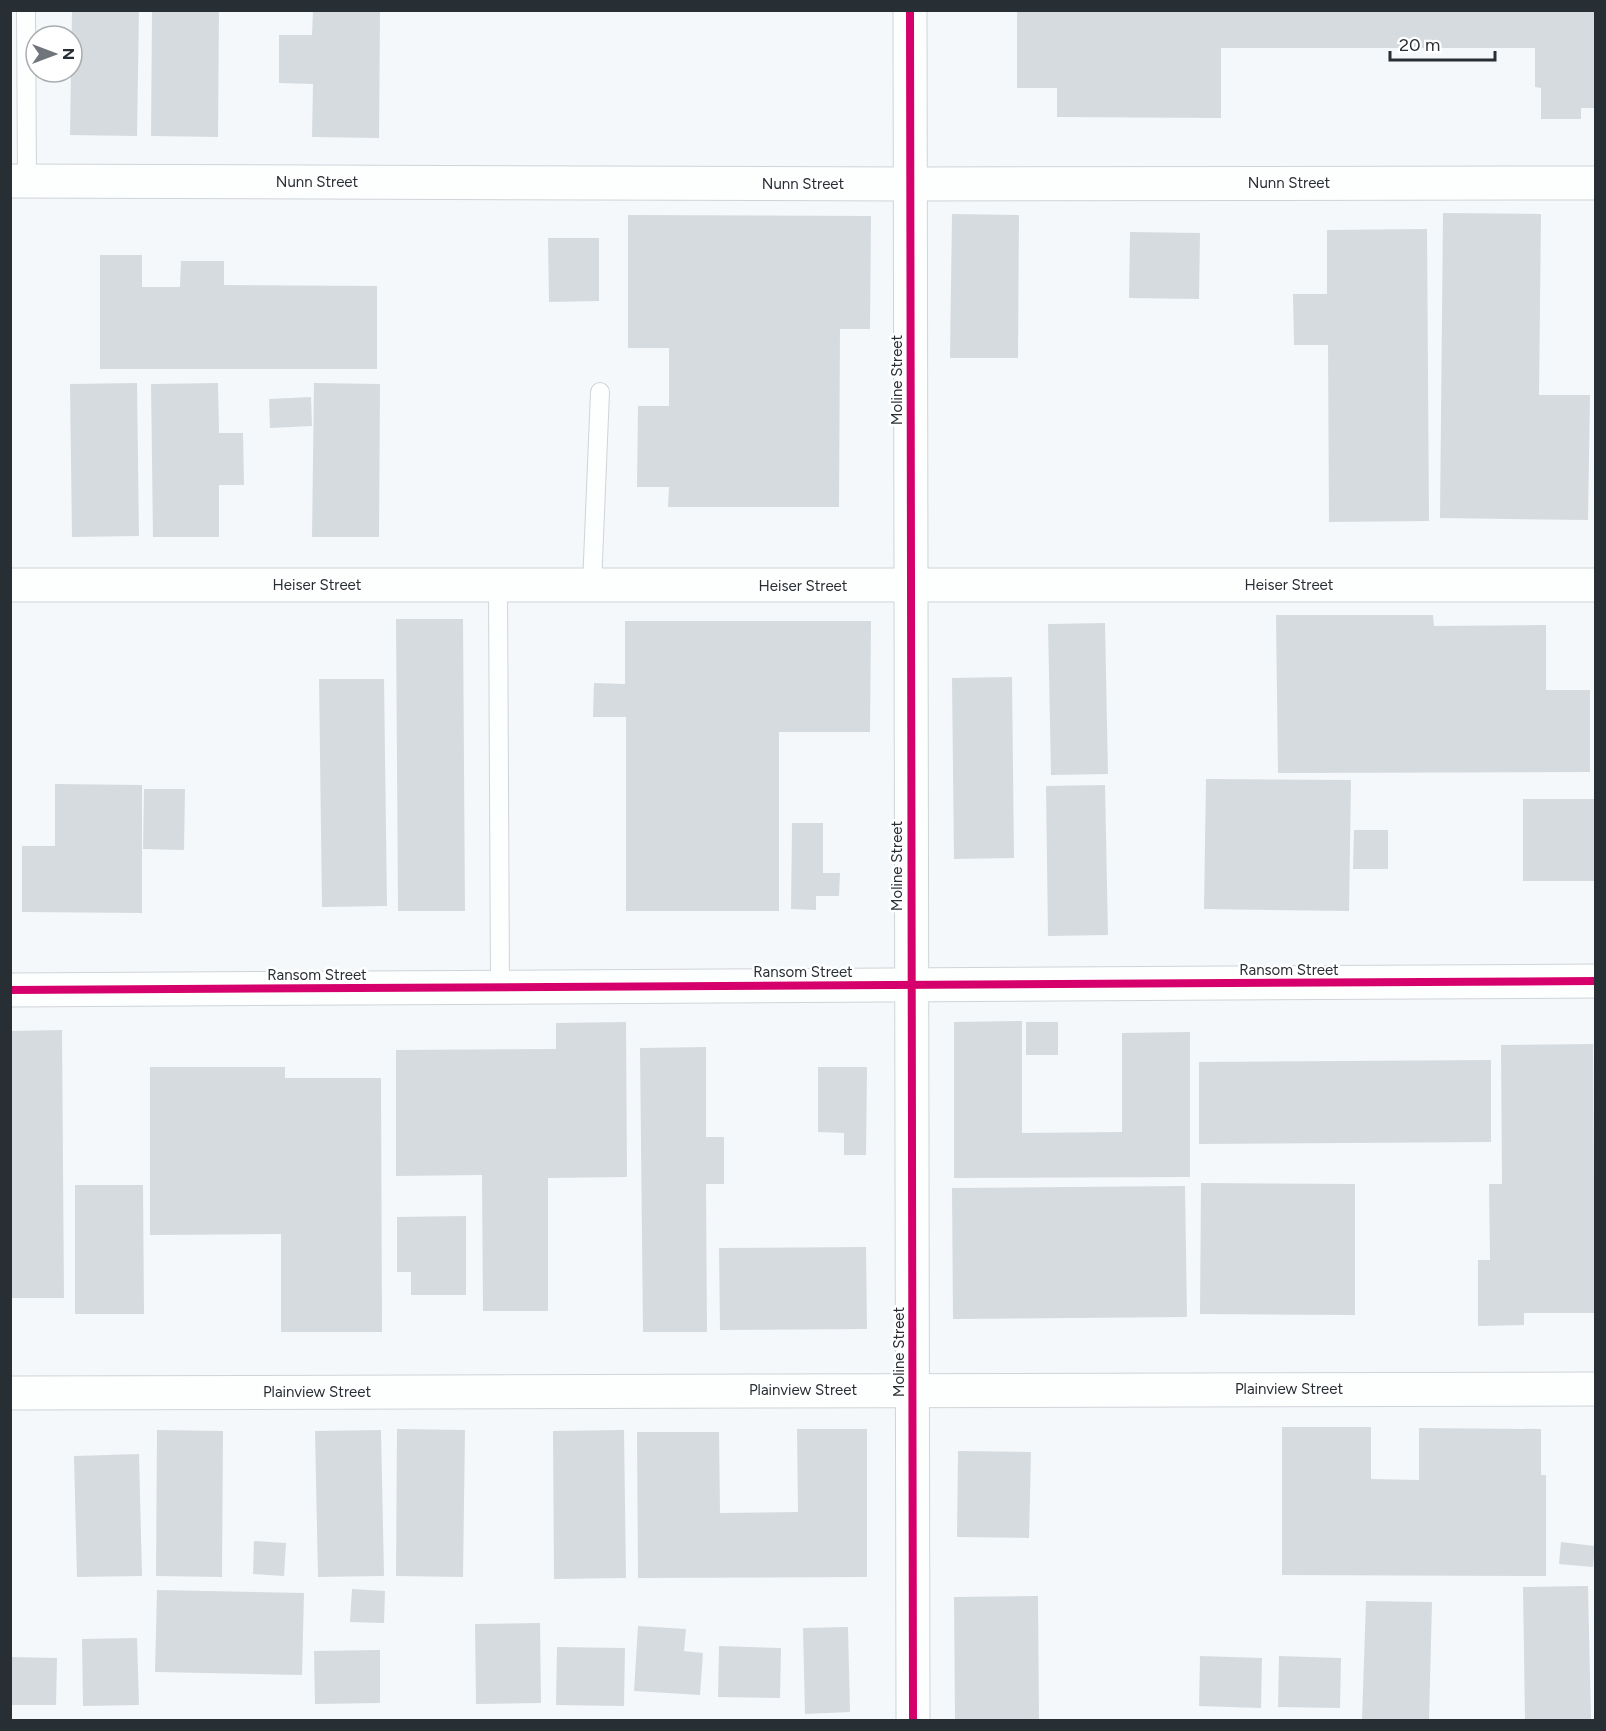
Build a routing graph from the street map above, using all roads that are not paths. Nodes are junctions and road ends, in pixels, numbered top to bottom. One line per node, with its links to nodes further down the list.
1 (27, 10): 3 (lane)
2 (909, 10): 5 (street, Moline Street)
3 (19, 182): 5 (street, Nunn Street)
4 (1596, 183): 5 (street, Nunn Street)
5 (910, 184): 11 (street, Moline Street)
6 (600, 392): 9 (lane)
7 (10, 585): 8 (street, Heiser Street)
8 (498, 585): 9 (street, Heiser Street); 14 (lane)
9 (592, 585): 11 (street, Heiser Street)
10 (1596, 585): 11 (street, Heiser Street)
11 (911, 586): 13 (street, Moline Street)
12 (1596, 981): 13 (street, Ransom Street)
13 (911, 986): 14 (street, Ransom Street); 17 (street, Moline Street)
14 (500, 987): 15 (street, Ransom Street)
15 (10, 990)
16 (1596, 1389): 17 (street, Plainview Street)
17 (912, 1390): 18 (street, Plainview Street); 19 (street, Moline Street)
18 (10, 1393)
19 (913, 1720)

